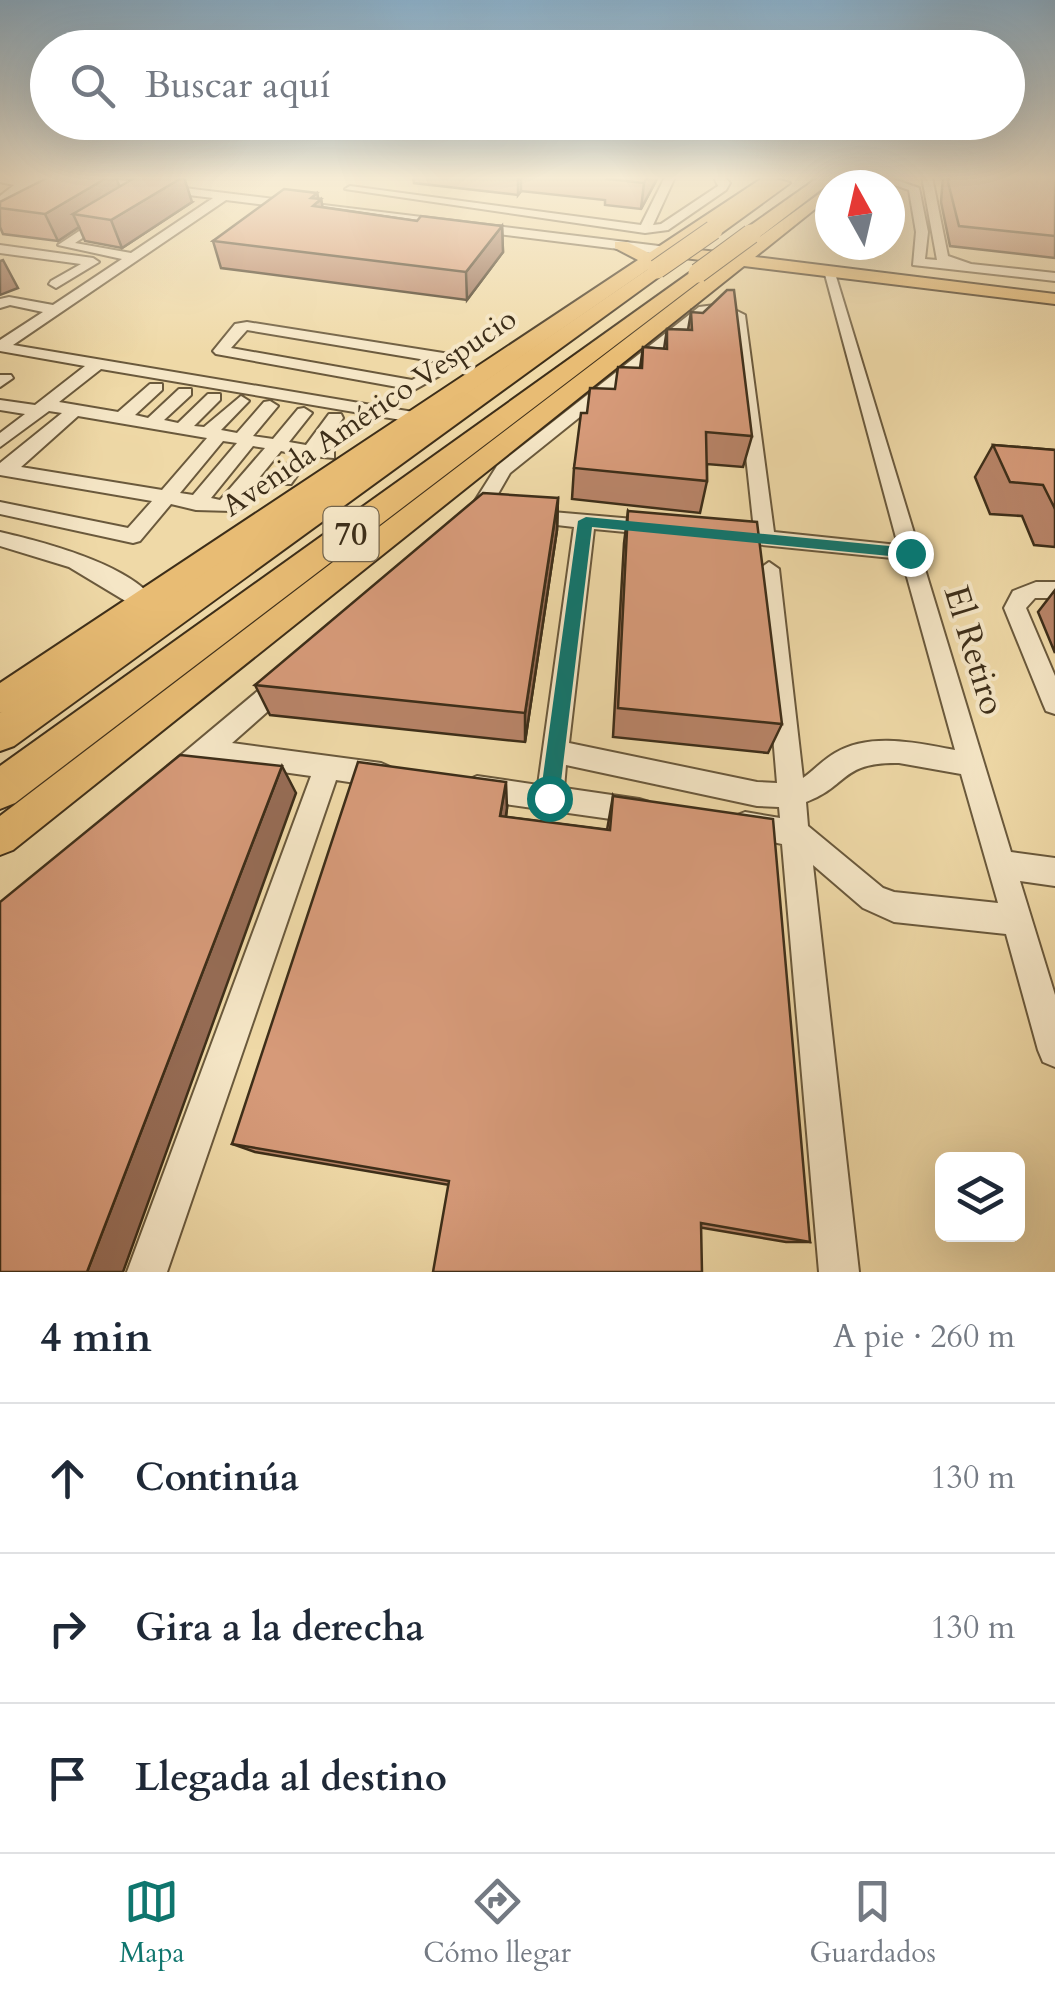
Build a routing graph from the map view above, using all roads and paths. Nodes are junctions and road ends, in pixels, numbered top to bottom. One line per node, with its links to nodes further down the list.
1 (77, 236): 18 (street)
2 (164, 236): 18 (street)
3 (434, 236): 12 (street)
4 (571, 236): 11 (street)
5 (692, 236): 14 (main road, Avenida Américo Vespucio)
6 (695, 236): 14 (highway, 70)
7 (760, 236): 16 (highway, 70)
8 (764, 236): 16 (main road)
9 (921, 236): 20 (street)
10 (936, 236): 20 (street)
11 (577, 237): 13 (street); 14 (street)
12 (458, 240)
13 (621, 245): 14 (main road)
14 (676, 248): 16 (main road); 16 (main road); 44 (main road, Avenida Américo Vespucio); 72 (highway, 70)
15 (0, 249): 19 (street)
16 (738, 255): 17 (main road); 17 (main road); 80 (highway, 70); 86 (main road)
17 (784, 260): 21 (main road); 24 (main road)
18 (127, 261): 19 (street); 27 (street)
19 (93, 262): 23 (street)
20 (958, 266): 22 (street)
21 (828, 270): 25 (main road); 65 (street, El Retiro)
22 (1055, 277)
23 (56, 284)
24 (1055, 290)
25 (1055, 299)
26 (0, 304): 27 (street)
27 (56, 310): 28 (street)
28 (0, 348): 30 (street)
29 (286, 363): 29 (street); 32 (street)
30 (97, 364): 32 (street); 39 (street)
31 (156, 387): 42 (street)
32 (257, 391): 44 (street)
33 (185, 392): 45 (street)
34 (112, 393): 40 (street)
35 (214, 396): 46 (street)
36 (241, 401): 47 (street)
37 (0, 405): 39 (street)
38 (270, 406): 48 (street)
39 (42, 408): 40 (street); 49 (street)
40 (82, 411): 42 (street); 52 (street)
41 (304, 413): 50 (street)
42 (122, 418): 45 (street)
43 (335, 418): 51 (street)
44 (419, 418): 68 (main road, Avenida Américo Vespucio)
45 (152, 423): 46 (street)
46 (182, 428): 47 (street)
47 (214, 434): 48 (street); 55 (street)
48 (245, 440): 50 (street); 56 (street)
49 (0, 442)
50 (277, 445): 51 (street); 56 (street)
51 (315, 452): 53 (street)
52 (3, 469): 55 (street)
53 (284, 480)
54 (0, 495): 60 (street)
55 (164, 498): 56 (street); 60 (street)
56 (196, 504)
57 (0, 508): 60 (street)
58 (498, 513): 59 (street); 63 (street); 66 (street)
59 (586, 521): 61 (street); 74 (street)
60 (143, 524)
61 (685, 531)
62 (725, 534): 66 (street)
63 (452, 536)
64 (0, 539): 68 (street)
65 (910, 553): 66 (street); 75 (street, El Retiro)
66 (767, 554): 81 (street)
67 (1055, 590): 71 (street)
68 (145, 602): 70 (main road, Avenida Américo Vespucio)
69 (308, 662): 73 (street)
70 (0, 700)
71 (1055, 704)
72 (0, 734)
73 (206, 750): 76 (street); 78 (street)
74 (555, 751): 81 (street); 82 (street)
75 (973, 764): 81 (street); 87 (street, El Retiro)
76 (327, 767): 77 (street); 91 (street)
77 (401, 778)
78 (162, 786)
79 (456, 786): 82 (street)
80 (0, 790)
81 (789, 796): 85 (street)
82 (549, 798): 83 (street)
83 (665, 814)
84 (723, 822): 85 (street)
85 (796, 833): 89 (street); 92 (street)
86 (0, 838)
87 (1001, 864): 88 (street); 89 (street, El Retiro)
88 (1055, 872)
89 (1018, 920): 90 (street, El Retiro)
90 (1055, 1050)
91 (146, 1272)
92 (839, 1272)

